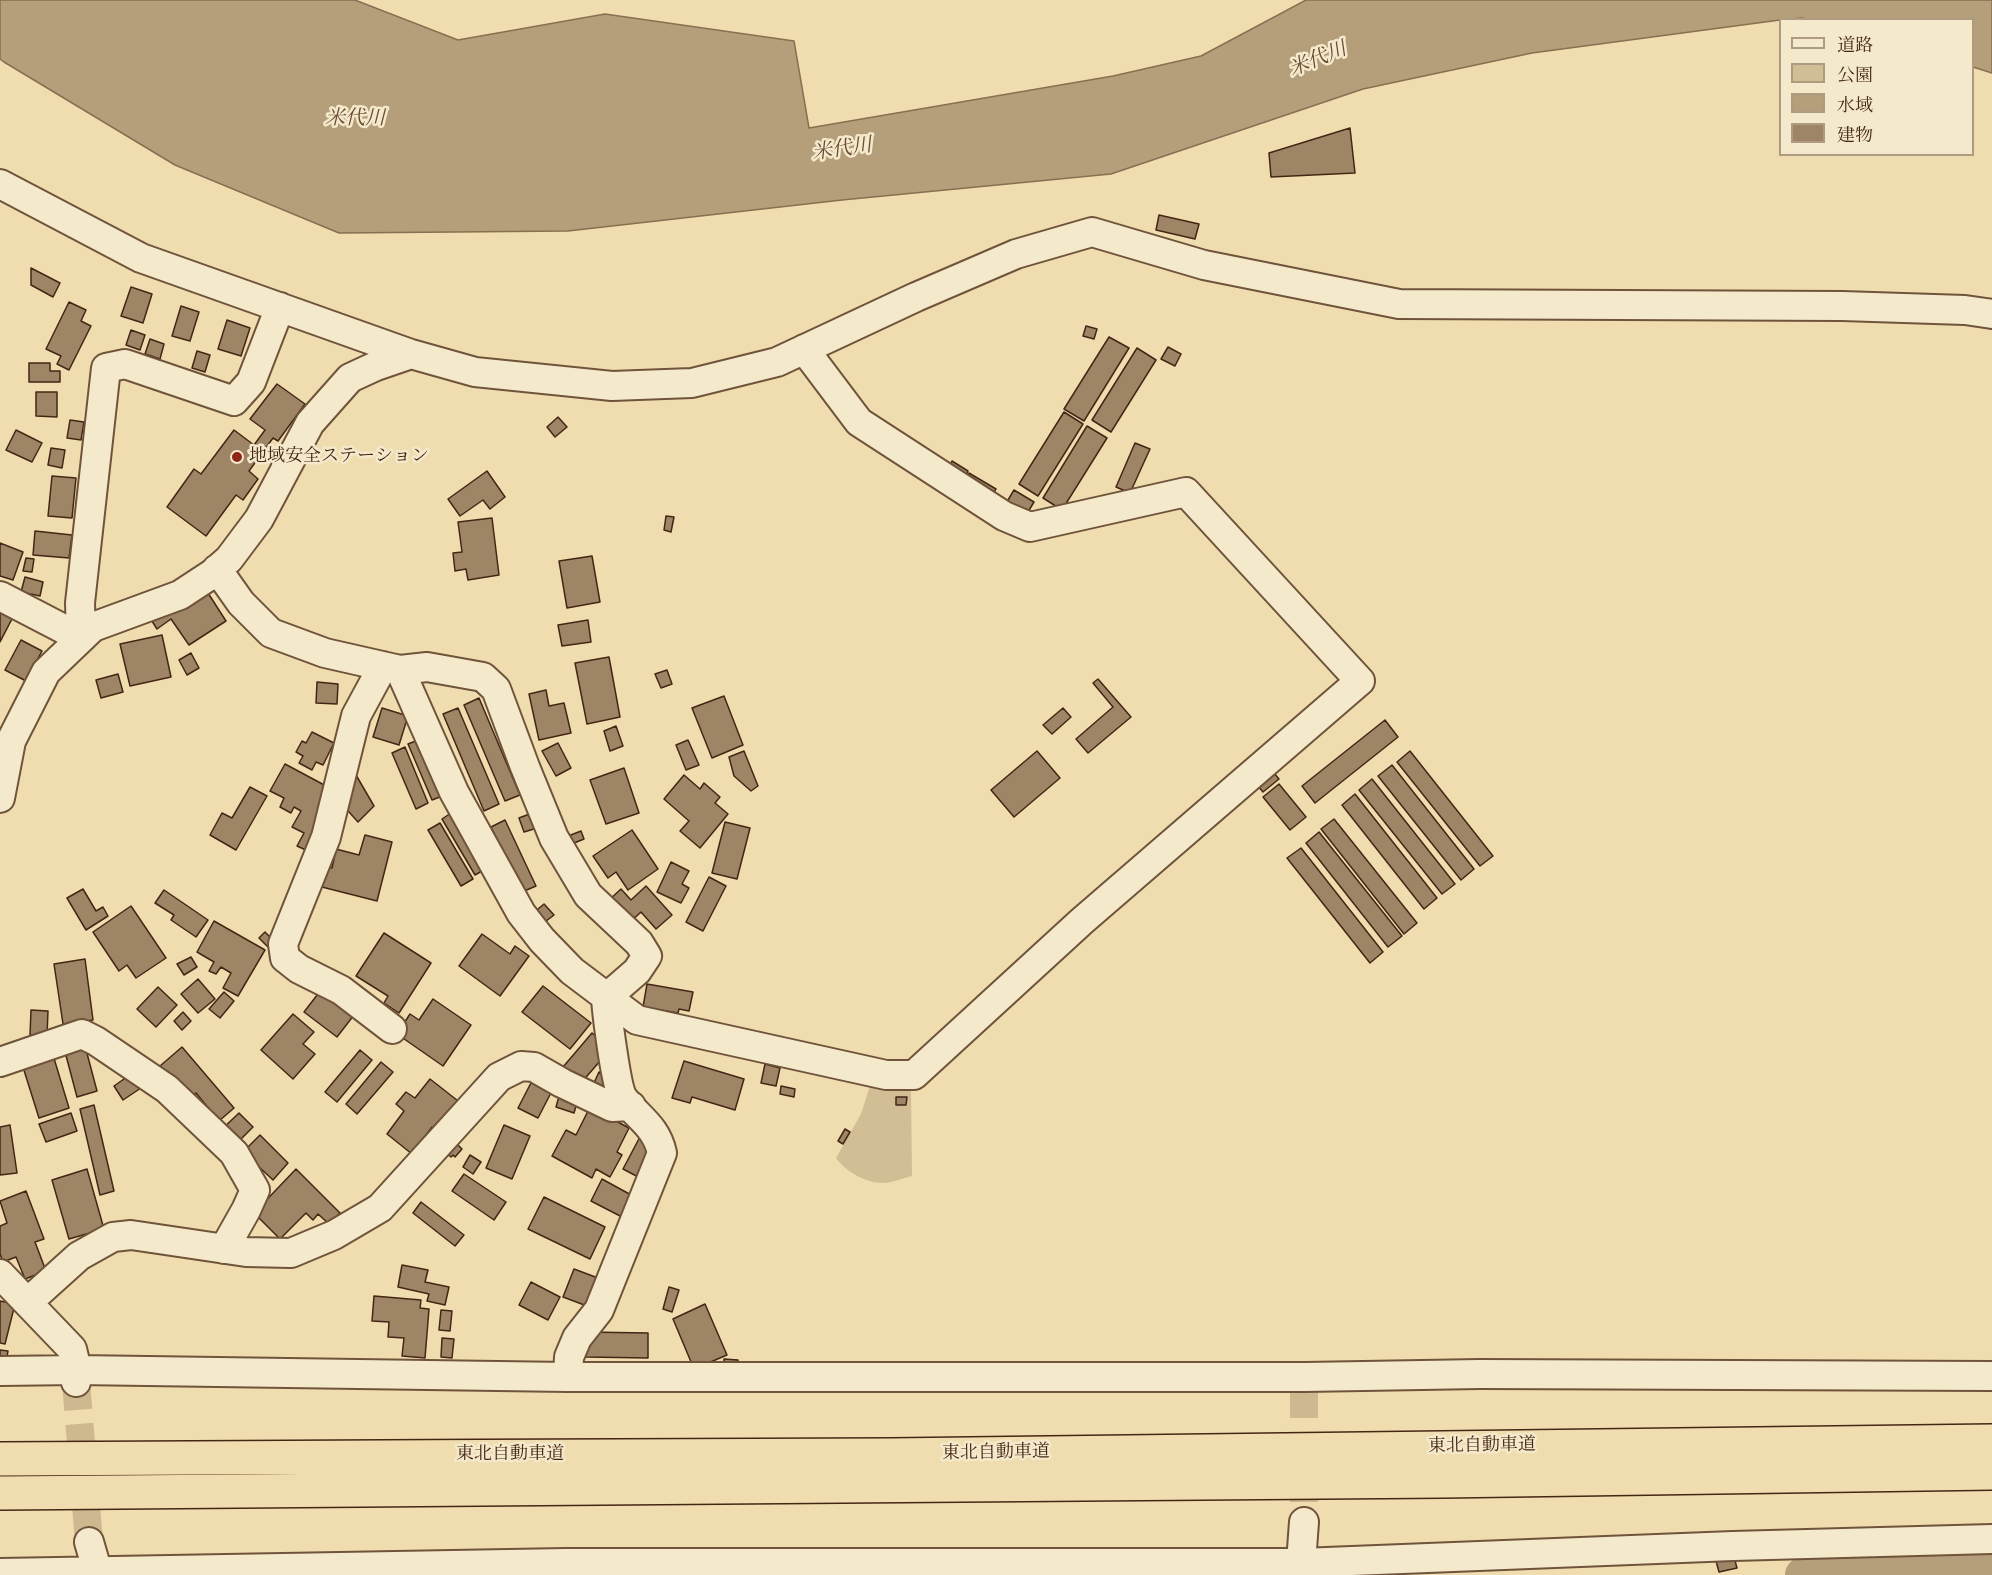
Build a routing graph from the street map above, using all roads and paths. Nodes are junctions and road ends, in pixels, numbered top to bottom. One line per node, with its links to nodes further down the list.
1 (0, 184): 2 (street)
2 (280, 308): 5 (street); 8 (street)
3 (1992, 314): 4 (street)
4 (804, 349): 5 (street); 11 (street)
5 (411, 354): 6 (street)
6 (217, 569): 8 (street); 9 (street)
7 (0, 596): 8 (street)
8 (81, 639): 10 (street)
9 (392, 668): 11 (street); 11 (street); 12 (street)
10 (0, 798)
11 (606, 998): 14 (street)
12 (392, 1029)
13 (0, 1062): 15 (street)
14 (631, 1106): 15 (street); 21 (street)
15 (224, 1248): 17 (street)
16 (0, 1274): 17 (street)
17 (27, 1302): 19 (street)
18 (0, 1371): 19 (street)
19 (76, 1376): 21 (street)
20 (1992, 1376): 21 (street)
21 (568, 1377)
22 (1992, 1441): 23 (highway, 東北自動車道)
23 (0, 1459)
24 (1992, 1473): 25 (highway, 東北自動車道)
25 (0, 1493)
26 (1304, 1522): 29 (street)
27 (1992, 1539): 29 (street)
28 (89, 1542): 31 (street)
29 (1301, 1563): 31 (street)
30 (0, 1573): 31 (street)
31 (98, 1573)

